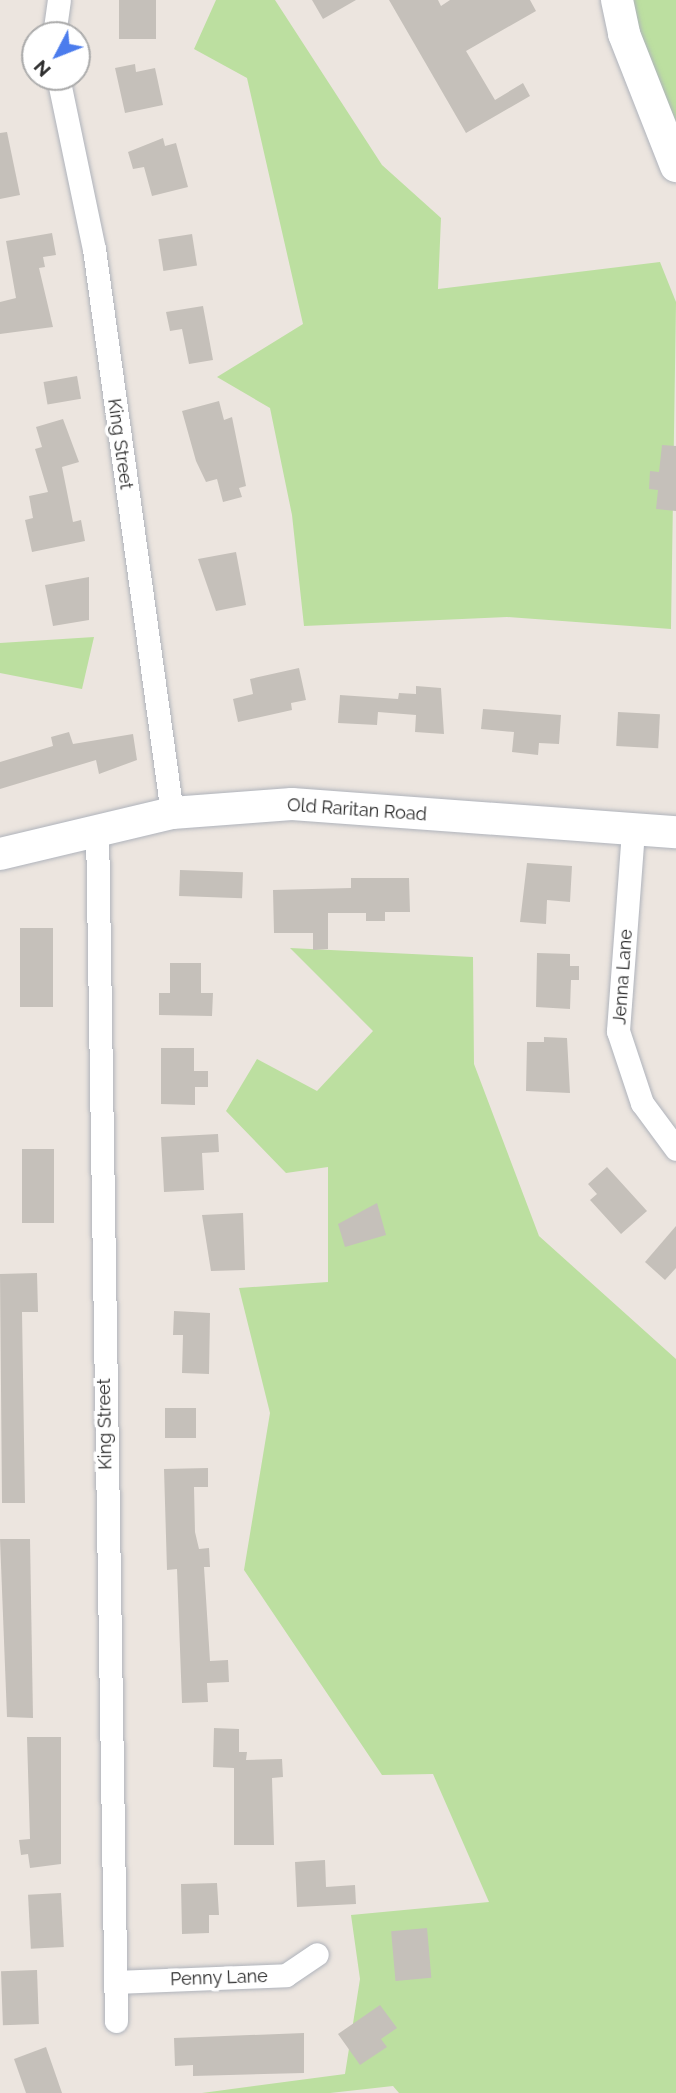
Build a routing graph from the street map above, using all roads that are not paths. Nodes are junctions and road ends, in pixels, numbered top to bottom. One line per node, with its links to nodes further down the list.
1 (59, 0): 3 (street)
2 (617, 0): 5 (street)
3 (56, 21)
4 (61, 91): 6 (street, King Street)
5 (676, 166)
6 (172, 813): 7 (street, Old Raritan Road); 8 (street, Old Raritan Road)
7 (97, 827): 10 (street, Old Raritan Road); 13 (street, King Street)
8 (633, 831): 9 (street, Old Raritan Road); 11 (street, Jenna Lane)
9 (676, 832)
10 (0, 854)
11 (676, 1149)
12 (317, 1954): 13 (street, Penny Lane)
13 (115, 1982): 14 (street, King Street)
14 (116, 2021)

